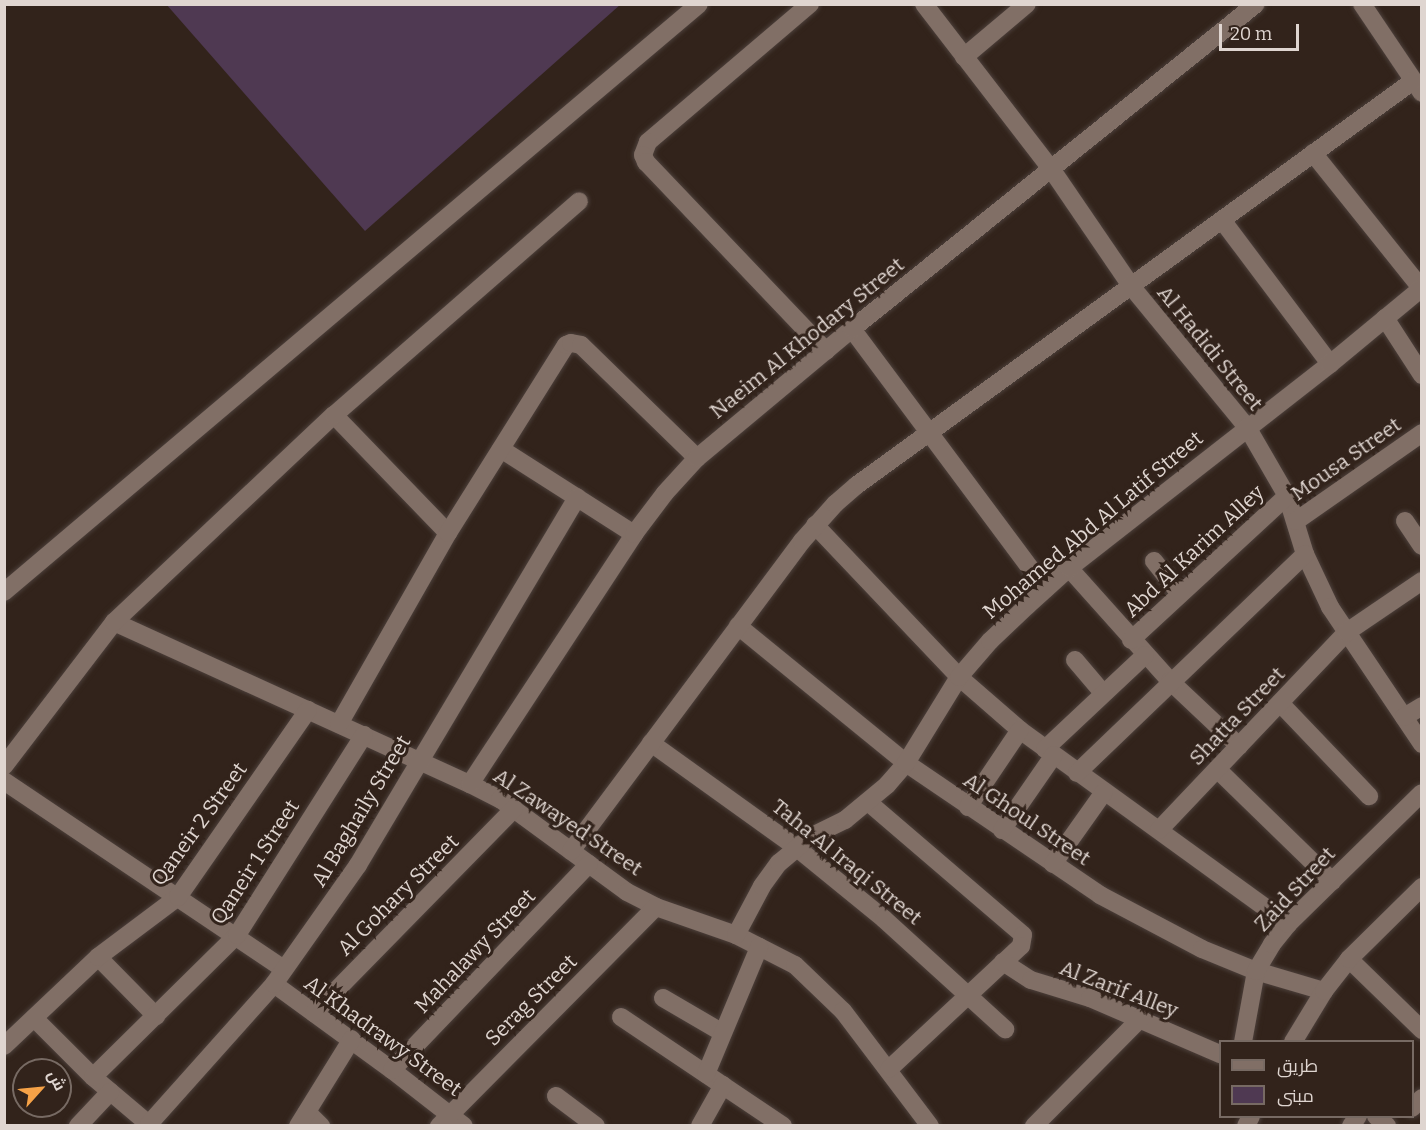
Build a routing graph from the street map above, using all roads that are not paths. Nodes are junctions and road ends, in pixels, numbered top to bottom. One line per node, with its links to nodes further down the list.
1 (699, 4): 39 (street)
2 (810, 4): 17 (street)
3 (924, 4): 7 (street, Al Hadidi Street)
4 (1027, 4): 7 (street)
5 (1256, 4): 10 (street, Naeim Al Khodary Street)
6 (1362, 4): 8 (street)
7 (964, 57): 10 (street, Al Hadidi Street)
8 (1417, 87): 9 (street)
9 (1313, 153): 12 (street); 14 (street)
10 (1052, 170): 13 (street, Al Hadidi Street); 16 (street, Naeim Al Khodary Street)
11 (579, 201): 20 (street)
12 (1222, 220): 13 (street); 18 (street)
13 (1131, 286): 21 (street, Al Hadidi Street); 22 (street)
14 (1421, 288): 15 (street, Mohamed Abd Al Latif Street)
15 (1385, 318): 18 (street, Mohamed Abd Al Latif Street); 19 (street)
16 (852, 329): 17 (street, Naeim Al Khodary Street); 22 (street)
17 (826, 351): 25 (street, Naeim Al Khodary Street)
18 (1330, 364): 21 (street, Mohamed Abd Al Latif Street)
19 (1422, 375)
20 (334, 415): 31 (street); 41 (street)
21 (1247, 427): 26 (street, Al Hadidi Street); 36 (street, Mohamed Abd Al Latif Street)
22 (930, 432): 30 (street); 38 (street)
23 (1422, 433): 28 (street, Mousa Street)
24 (501, 449): 25 (street); 27 (street); 31 (street)
25 (697, 458): 32 (street, Naeim Al Khodary Street)
26 (1287, 496): 28 (street, Al Hadidi Street); 40 (street, Abd Al Karim Alley)
27 (577, 497): 32 (street); 61 (street, Al Baghaily Street)
28 (1296, 521): 34 (street, Al Hadidi Street)
29 (1406, 521): 33 (street)
30 (815, 525): 42 (street); 47 (street)
31 (448, 533): 54 (street)
32 (634, 534): 67 (street, Naeim Al Khodary Street)
33 (1422, 546)
34 (1305, 554): 43 (street, Al Hadidi Street); 48 (street)
35 (1154, 561): 40 (street)
36 (1069, 568): 38 (street, Mohamed Abd Al Latif Street); 44 (street)
37 (1422, 581): 43 (street, Shatta Street)
38 (1046, 589): 47 (street, Mohamed Abd Al Latif Street)
39 (4, 592)
40 (1180, 594): 44 (street, Abd Al Karim Alley)
41 (114, 622): 52 (street, Al Zawayed Street); 63 (street)
42 (738, 626): 57 (street); 62 (street, Al Ghoul Street)
43 (1347, 632): 50 (street, Shatta Street); 53 (street, Al Hadidi Street)
44 (1131, 640): 45 (street)
45 (1145, 655): 48 (street); 49 (street)
46 (1075, 660): 49 (street)
47 (959, 677): 55 (street); 62 (street, Mohamed Abd Al Latif Street)
48 (1170, 681): 59 (street); 65 (street)
49 (1103, 693): 60 (street)
50 (1280, 703): 59 (street, Shatta Street); 70 (street)
51 (1422, 706): 53 (street)
52 (308, 710): 54 (street, Al Zawayed Street); 81 (street, Qaneir 2 Street)
53 (1404, 717): 58 (street, Al Hadidi Street)
54 (339, 724): 56 (street, Al Zawayed Street)
55 (1020, 730): 60 (street); 72 (street)
56 (364, 735): 61 (street, Al Zawayed Street); 85 (street, Qaneir 1 Street)
57 (651, 743): 76 (street, Taha Al Iraqi Street); 77 (street)
58 (1422, 744)
59 (1239, 746): 64 (street, Shatta Street)
60 (1050, 752): 65 (street); 74 (street)
61 (419, 760): 67 (street, Al Zawayed Street); 92 (street, Al Baghaily Street)
62 (906, 763): 71 (street, Mohamed Abd Al Latif Street); 72 (street, Al Ghoul Street)
63 (4, 766)
64 (1217, 770): 75 (street, Shatta Street); 80 (street)
65 (1077, 772): 68 (street)
66 (4, 781): 81 (street, Al Khadrawy Street)
67 (470, 784): 73 (street, Al Zawayed Street)
68 (1104, 792): 75 (street); 79 (street)
69 (1422, 793): 80 (street, Zaid Street)
70 (1369, 796)
71 (868, 802): 76 (street, Mohamed Abd Al Latif Street); 90 (street)
72 (968, 807): 74 (street, Al Ghoul Street)
73 (514, 810): 77 (street, Al Zawayed Street); 96 (street, Al Gohary Street)
74 (1002, 830): 79 (street, Al Ghoul Street)
75 (1159, 830): 84 (street)
76 (797, 848): 86 (street, Mohamed Abd Al Latif Street); 94 (street, Taha Al Iraqi Street)
77 (571, 851): 78 (street, Al Zawayed Street)
78 (589, 864): 83 (street, Al Zawayed Street); 110 (street, Mahalawy Street)
79 (1053, 864): 91 (street, Al Ghoul Street)
80 (1332, 881): 84 (street, Zaid Street)
81 (178, 897): 85 (street, Al Khadrawy Street); 88 (street, Qaneir 2 Street)
82 (1418, 898): 89 (street)
83 (656, 907): 86 (street, Al Zawayed Street); 117 (street, Serag Street)
84 (1288, 924): 91 (street, Zaid Street)
85 (237, 935): 92 (street, Al Khadrawy Street); 97 (street, Qaneir 1 Street)
86 (736, 935): 87 (street, Al Zawayed Street)
87 (759, 947): 103 (street); 109 (street, Al Zawayed Street)
88 (98, 957): 97 (street); 99 (street, Qaneir 2 Street)
89 (1349, 959): 93 (street); 102 (street)
90 (1003, 962): 94 (street); 100 (street, Al Zarif Alley)
91 (1256, 971): 93 (street, Al Ghoul Street); 105 (street, Zaid Street)
92 (279, 977): 96 (street, Al Khadrawy Street); 120 (street, Al Baghaily Street)
93 (1324, 991): 106 (street)
94 (968, 994): 101 (street, Taha Al Iraqi Street); 109 (street)
95 (663, 998): 103 (street)
96 (314, 1013): 104 (street, Al Khadrawy Street)
97 (156, 1016): 112 (street, Qaneir 1 Street)
98 (621, 1017): 111 (street)
99 (34, 1018): 107 (street, Qaneir 2 Street); 112 (street)
100 (1141, 1018): 108 (street, Al Zarif Alley); 125 (street)
101 (1005, 1029)
102 (1422, 1030)
103 (723, 1033): 111 (street)
104 (352, 1040): 110 (street, Al Khadrawy Street); 116 (street)
105 (1243, 1040)
106 (1294, 1040)
107 (4, 1046)
108 (1219, 1053)
109 (889, 1069): 118 (street, Al Zawayed Street)
110 (393, 1070): 117 (street, Al Khadrawy Street)
111 (706, 1074): 113 (street)
112 (93, 1077): 114 (street)
113 (723, 1085): 123 (street); 124 (street)
114 (110, 1092): 119 (street); 120 (street)
115 (556, 1096): 122 (street)
116 (302, 1119): 121 (street)
117 (451, 1121)
118 (923, 1124)
119 (78, 1125)
120 (150, 1125)
121 (321, 1125)
122 (596, 1125)
123 (700, 1125)
124 (783, 1125)
125 (1034, 1125)

